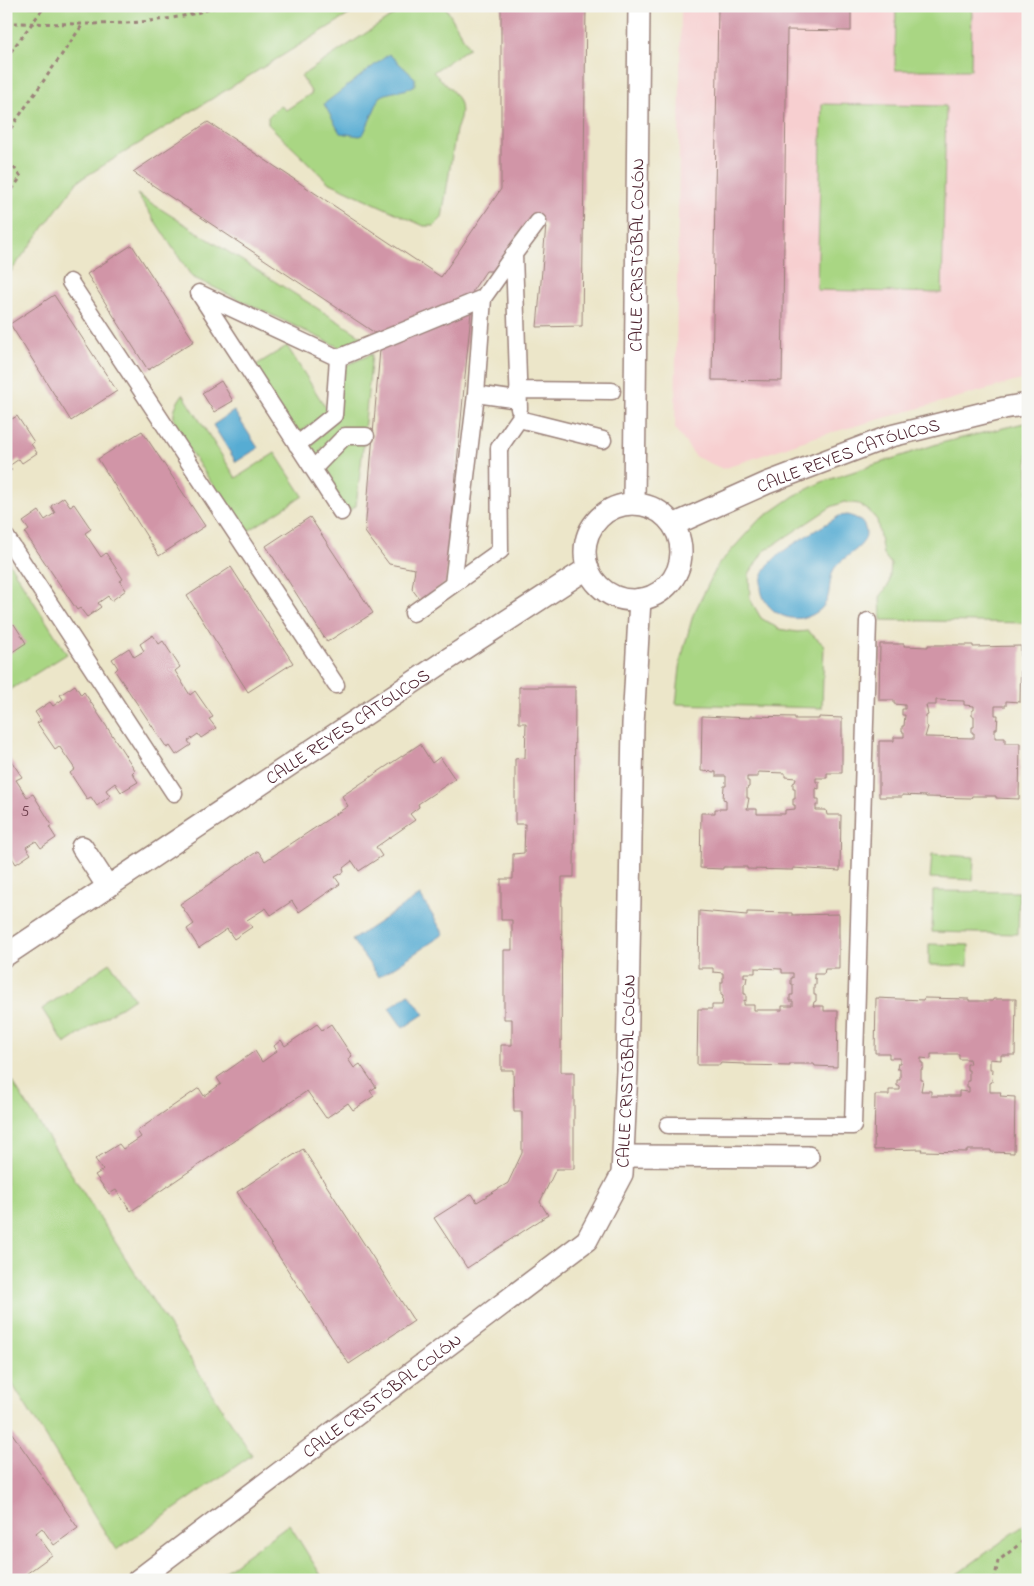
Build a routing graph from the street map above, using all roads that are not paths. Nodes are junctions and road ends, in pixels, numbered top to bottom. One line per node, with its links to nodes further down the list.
1 (639, 6): 16 (street, CALLE CRISTÓBAL COLÓN)
2 (538, 222): 3 (street)
3 (514, 254): 5 (street); 9 (street)
4 (70, 282): 25 (street)
5 (483, 298): 6 (street); 8 (street)
6 (338, 358): 14 (street); 14 (street)
7 (612, 391): 9 (street)
8 (476, 394): 9 (street); 21 (street)
9 (518, 395): 11 (street)
10 (1028, 404): 18 (street, CALLE REYES CATÓLICOS)
11 (519, 419): 13 (street); 21 (street)
12 (366, 436): 15 (street)
13 (603, 440)
14 (297, 445): 15 (street)
15 (313, 469): 17 (street)
16 (634, 504): 18 (street); 20 (street)
17 (340, 512)
18 (673, 525): 22 (street)
19 (6, 537): 26 (street)
20 (588, 568): 22 (street); 28 (street, CALLE REYES CATÓLICOS)
21 (453, 584): 23 (street)
22 (640, 599): 31 (street, CALLE CRISTÓBAL COLÓN)
23 (412, 613)
24 (868, 621): 30 (street)
25 (336, 685)
26 (174, 793)
27 (82, 847): 28 (street)
28 (108, 886): 29 (street, CALLE REYES CATÓLICOS)
29 (6, 955)
30 (668, 1125)
31 (623, 1156): 32 (street); 33 (street, CALLE CRISTÓBAL COLÓN)
32 (808, 1157)
33 (138, 1580)

